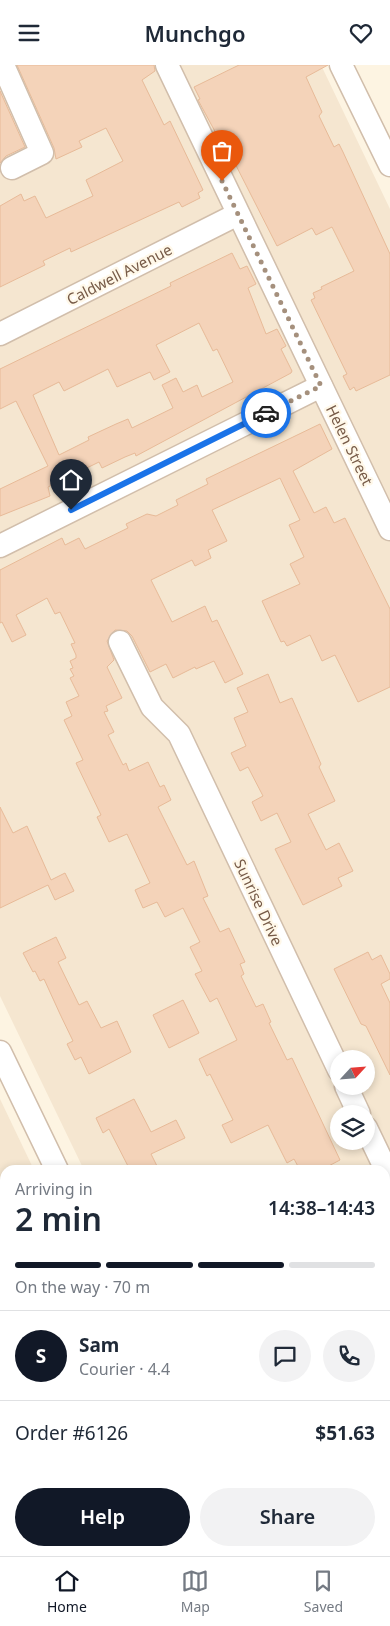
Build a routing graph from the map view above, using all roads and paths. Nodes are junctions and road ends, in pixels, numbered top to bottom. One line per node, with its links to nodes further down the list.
1 (3, 65): 5 (street)
2 (167, 65): 6 (street, Helen Street)
3 (341, 65): 4 (street)
4 (390, 165)
5 (12, 169)
6 (238, 213): 7 (street, Caldwell Avenue); 8 (street, Helen Street)
7 (0, 333)
8 (321, 386): 9 (street, Helen Street); 10 (street)
9 (390, 529)
10 (0, 546)
11 (120, 642): 12 (street, Sunrise Drive)
12 (330, 1051)
13 (0, 1052): 15 (street)
14 (375, 1147): 16 (street)
15 (55, 1165)
16 (384, 1165)

